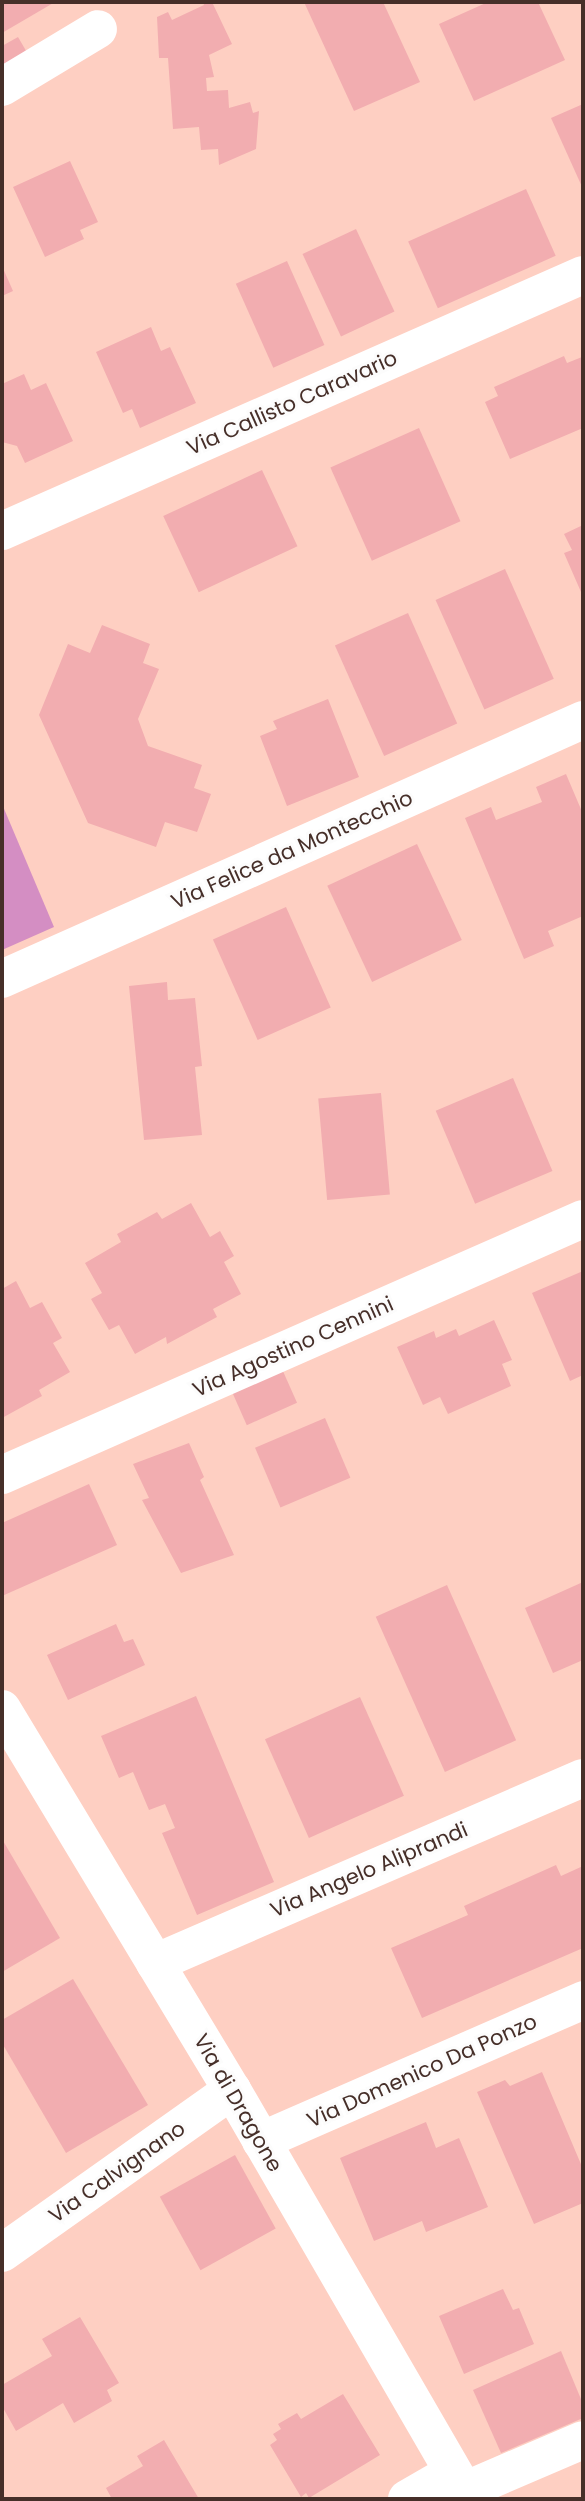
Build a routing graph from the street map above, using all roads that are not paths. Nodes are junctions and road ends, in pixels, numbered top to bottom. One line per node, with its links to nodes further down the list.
1 (97, 29): 2 (street)
2 (2, 87)
3 (583, 275): 4 (street, Via Callisto Caravario)
4 (2, 531)
5 (583, 720): 6 (street, Via Felice da Montecchio)
6 (2, 979)
7 (583, 1219): 8 (street, Via Agostino Cennini)
8 (2, 1475)
9 (2, 1709): 10 (street, Via di Dragone)
10 (13, 1753): 12 (street, Via di Dragone)
11 (583, 1778): 12 (street, Via Angelo Aliprandi)
12 (155, 1963): 14 (street, Via di Dragone)
13 (583, 2000): 15 (street, Via Domenico Da Ponzo)
14 (232, 2090): 15 (street, Via di Dragone); 16 (street, Via Calvignano)
15 (261, 2141): 18 (street, Via di Dragone)
16 (2, 2253)
17 (583, 2440): 18 (street)
18 (462, 2488): 19 (street)
19 (407, 2499)

